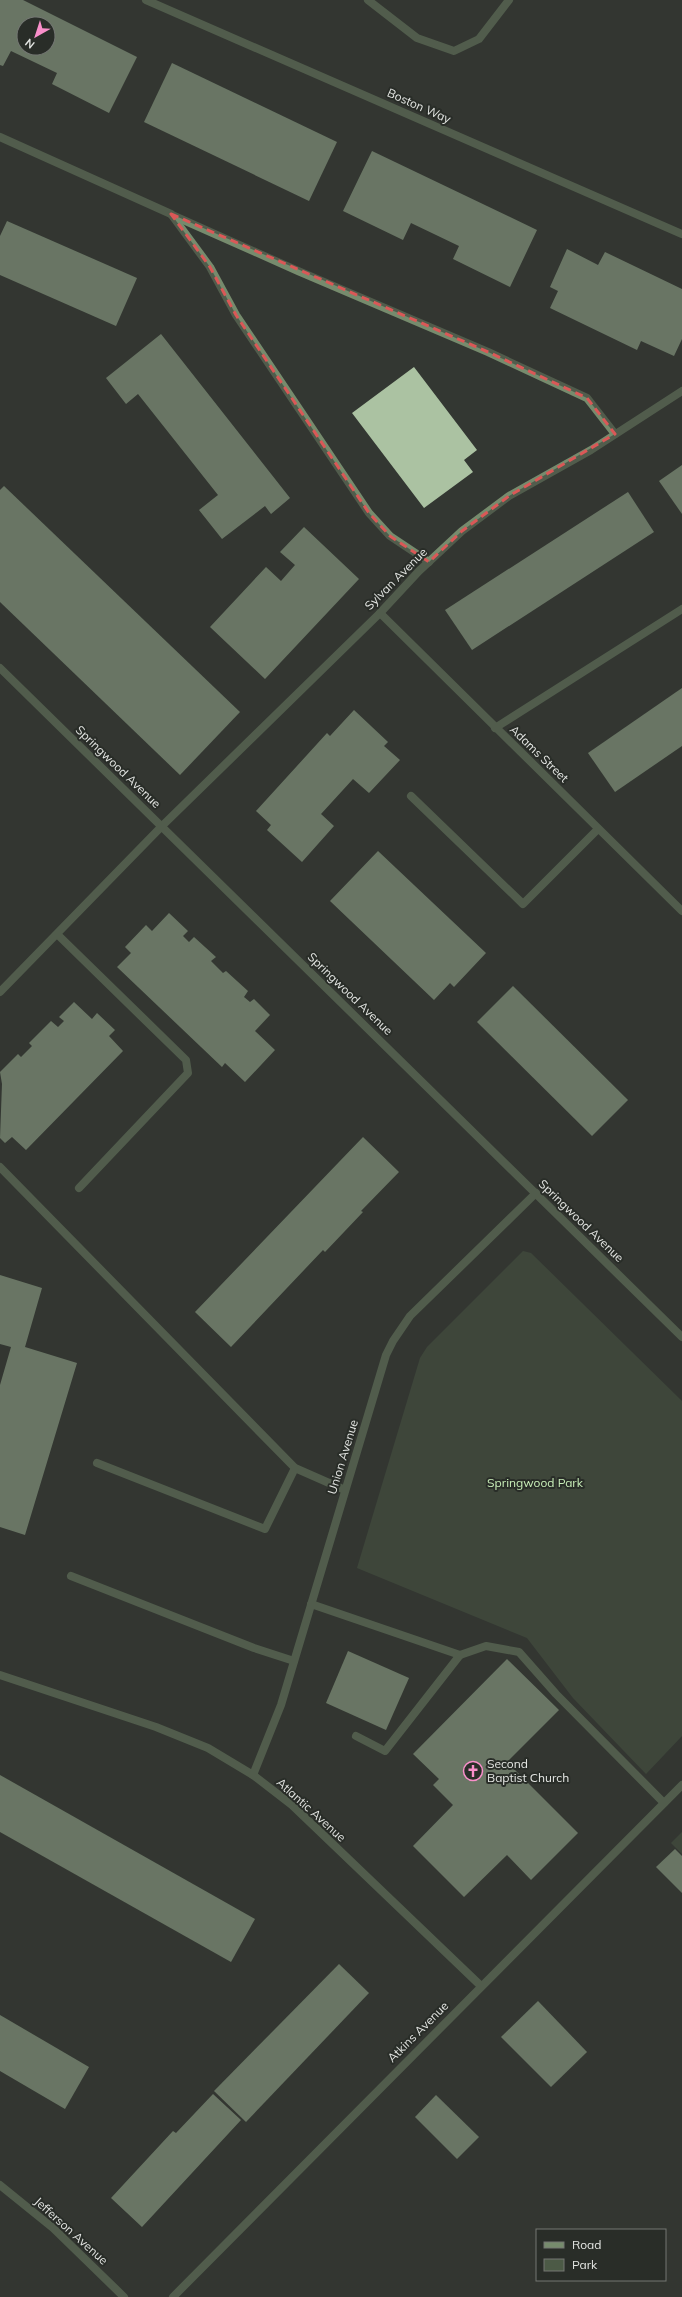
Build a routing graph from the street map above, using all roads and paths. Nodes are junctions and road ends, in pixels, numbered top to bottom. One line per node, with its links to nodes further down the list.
1 (146, 0): 6 (street, Boston Way)
2 (368, 0): 3 (street)
3 (509, 0)
4 (0, 137): 5 (street)
5 (171, 214): 8 (street); 9 (street)
6 (682, 234)
7 (682, 391): 8 (street, Sylvan Avenue)
8 (615, 434): 9 (street, Sylvan Avenue)
9 (429, 562): 11 (street, Sylvan Avenue)
10 (682, 609): 13 (street)
11 (380, 613): 13 (street, Adams Street); 15 (street, Sylvan Avenue)
12 (0, 668): 15 (street, Springwood Avenue)
13 (495, 728): 16 (street, Adams Street)
14 (412, 796): 16 (street)
15 (162, 826): 18 (street, Sylvan Avenue); 22 (street, Springwood Avenue)
16 (598, 829): 17 (street, Adams Street)
17 (682, 911)
18 (58, 935): 19 (street, Sylvan Avenue); 21 (street)
19 (0, 992)
20 (0, 1167): 25 (street)
21 (79, 1188)
22 (536, 1193): 23 (street, Springwood Avenue); 26 (street, Union Avenue)
23 (682, 1337)
24 (97, 1463): 25 (street)
25 (295, 1468): 26 (street)
26 (345, 1490): 28 (street, Union Avenue)
27 (71, 1576): 30 (street)
28 (311, 1604): 29 (street); 30 (street, Union Avenue)
29 (460, 1655): 32 (street); 35 (street)
30 (294, 1661): 33 (street, Union Avenue)
31 (0, 1675): 33 (street, Atlantic Avenue)
32 (356, 1736)
33 (253, 1776): 36 (street, Atlantic Avenue)
34 (682, 1785): 35 (street, Atkins Avenue)
35 (664, 1803): 36 (street, Atkins Avenue)
36 (481, 1986): 39 (street, Atkins Avenue)
37 (0, 2185): 38 (street, Jefferson Avenue)
38 (124, 2297)
39 (173, 2297)

